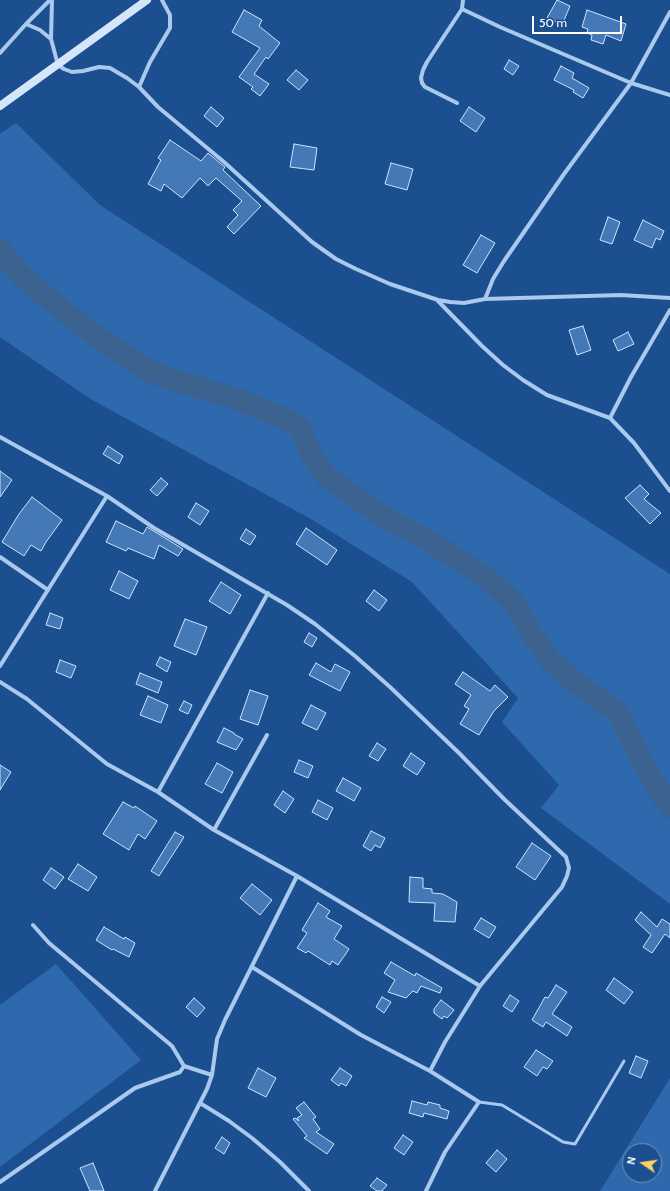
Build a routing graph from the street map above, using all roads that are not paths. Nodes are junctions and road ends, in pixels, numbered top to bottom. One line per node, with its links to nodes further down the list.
1 (51, 0): 7 (street); 8 (street)
2 (147, 0): 10 (street)
3 (162, 0): 12 (street)
4 (463, 0): 5 (street)
5 (462, 8): 11 (street); 14 (street)
6 (670, 12): 11 (street)
7 (26, 24): 8 (street); 9 (street)
8 (51, 39): 10 (street)
9 (0, 53)
10 (58, 65): 12 (street); 15 (street)
11 (631, 83): 13 (street); 17 (street)
12 (139, 87): 18 (street)
13 (670, 95)
14 (458, 103)
15 (0, 106)
16 (670, 298): 17 (street)
17 (485, 299): 18 (street)
18 (438, 300): 20 (street)
19 (670, 310): 20 (street)
20 (610, 418): 22 (street)
21 (0, 437): 23 (street)
22 (670, 491)
23 (107, 496): 25 (street); 26 (street)
24 (0, 557): 25 (street)
25 (48, 590): 27 (street)
26 (268, 593): 30 (street); 35 (street)
27 (0, 666)
28 (0, 682): 30 (street)
29 (267, 735): 31 (street)
30 (158, 792): 31 (street)
31 (214, 830): 32 (street)
32 (297, 876): 34 (street); 35 (street)
33 (33, 925): 37 (street)
34 (252, 967): 38 (street); 39 (street)
35 (480, 986): 38 (street)
36 (624, 1061): 40 (lane)
37 (184, 1066): 39 (street); 42 (street)
38 (430, 1071): 40 (street)
39 (212, 1075): 41 (street)
40 (479, 1102): 45 (street)
41 (200, 1103): 43 (street); 44 (street)
42 (0, 1182)
43 (154, 1191)
44 (309, 1191)
45 (426, 1191)

